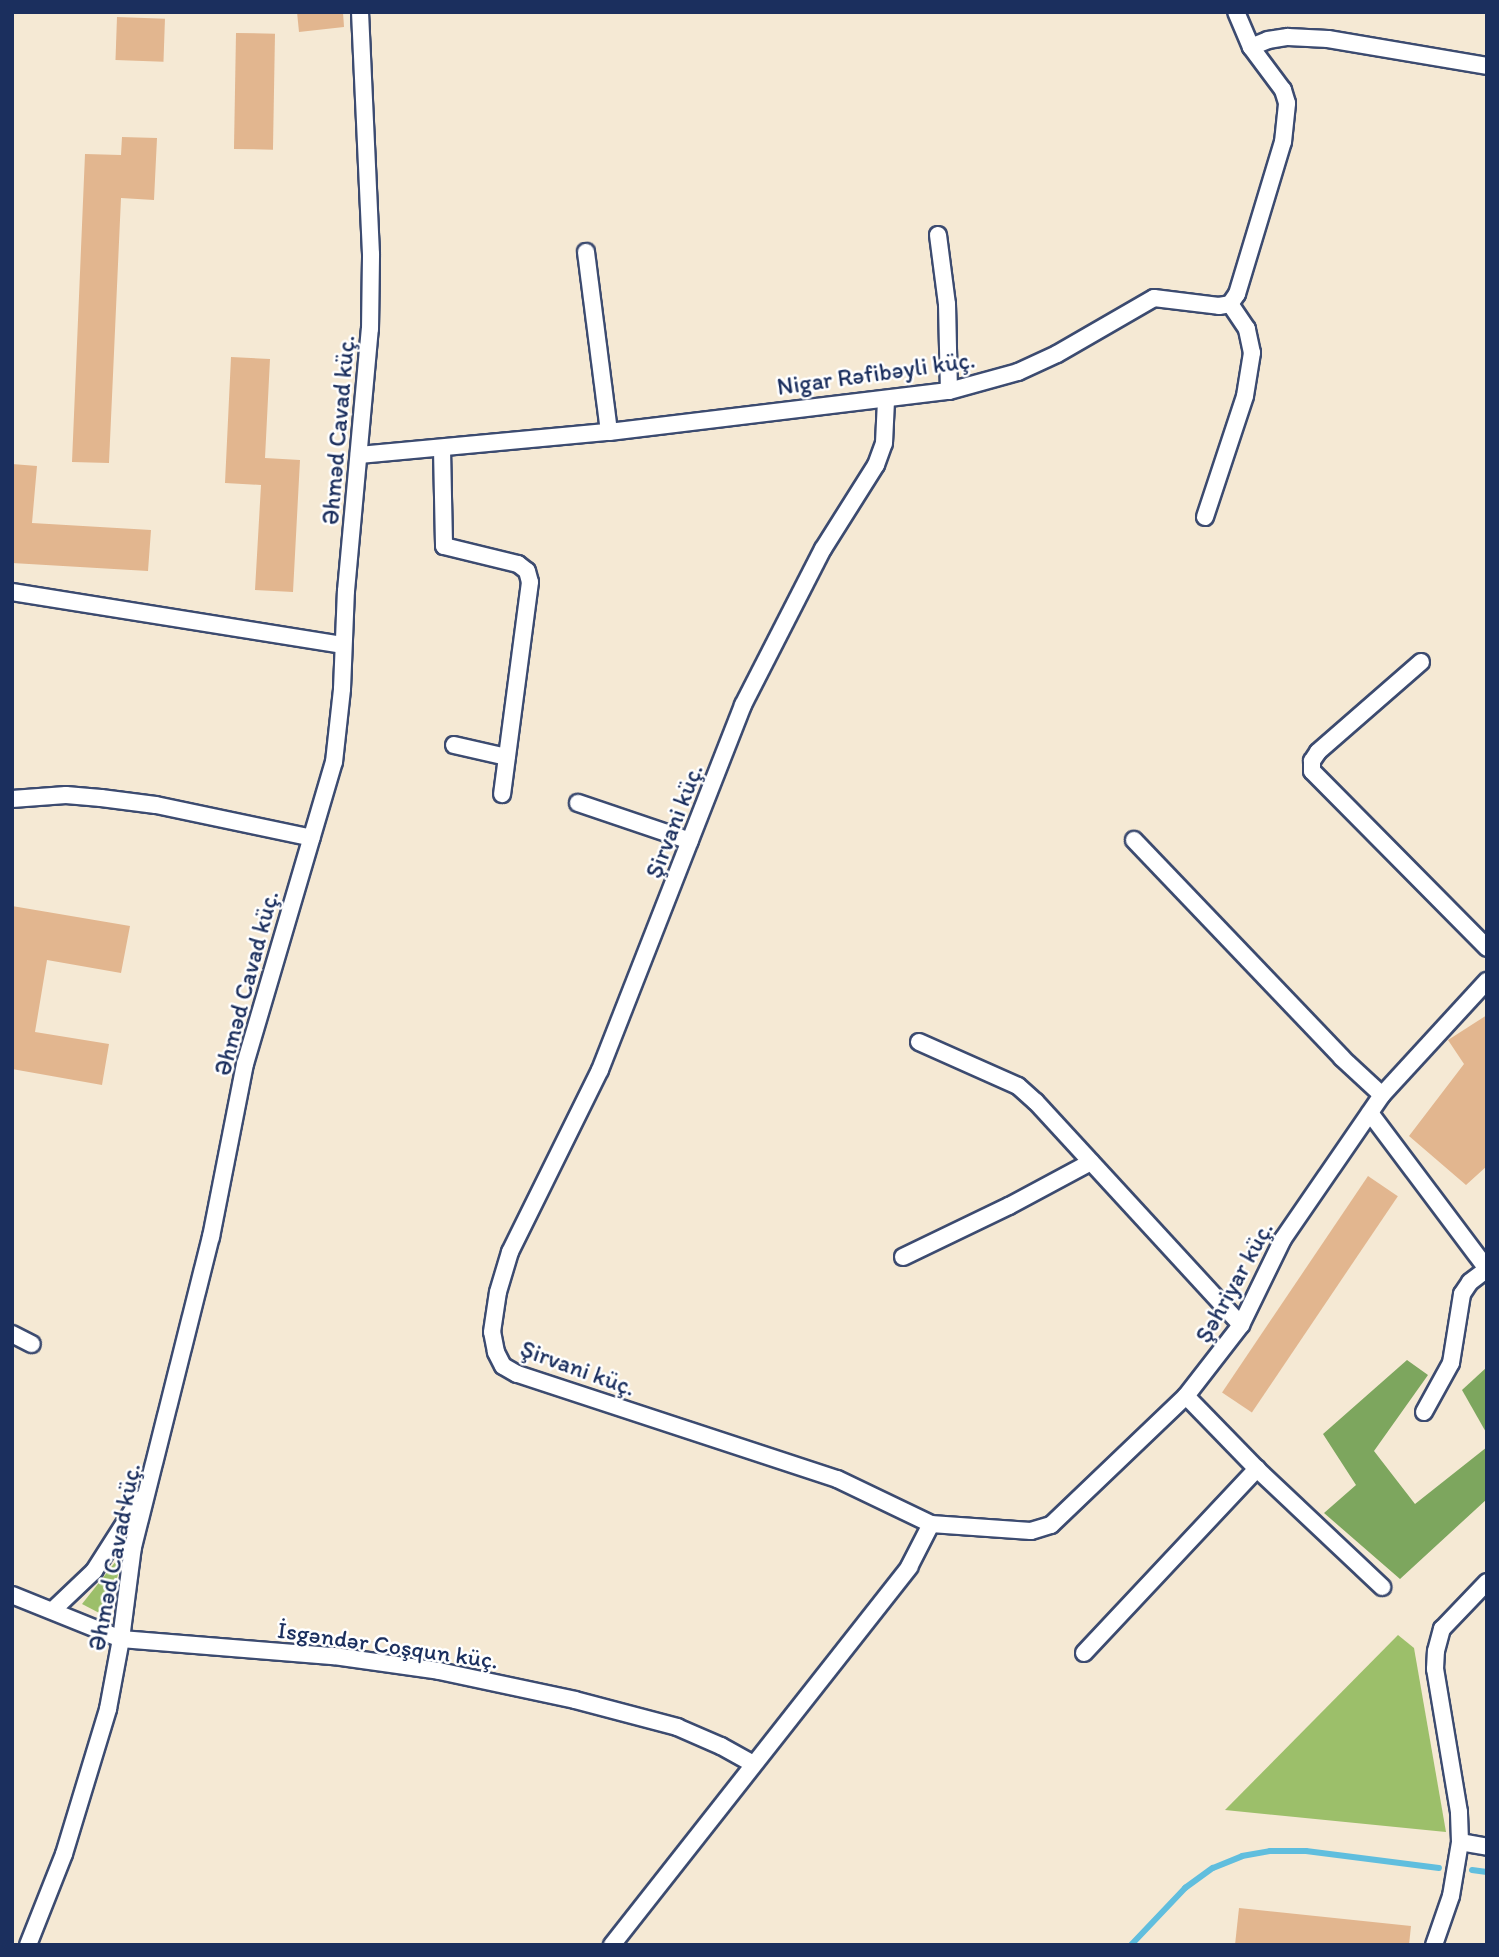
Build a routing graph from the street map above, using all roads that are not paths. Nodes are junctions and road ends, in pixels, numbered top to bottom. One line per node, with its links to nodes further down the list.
1 (360, 12): 12 (street, Əhməd Cavad küç.)
2 (1236, 12): 3 (street)
3 (1251, 47): 4 (street); 7 (street)
4 (1487, 66)
5 (938, 236): 8 (street)
6 (586, 252): 10 (street)
7 (1230, 304): 8 (street, Nigar Rəfibəyli küç.); 13 (street)
8 (949, 391): 9 (street, Nigar Rəfibəyli küç.)
9 (886, 400): 10 (street, Nigar Rəfibəyli küç.); 24 (street, Şirvani küç.)
10 (609, 432): 11 (street, Nigar Rəfibəyli küç.)
11 (442, 449): 12 (street, Nigar Rəfibəyli küç.); 18 (street)
12 (359, 455): 15 (street, Əhməd Cavad küç.)
13 (1205, 517)
14 (12, 592): 15 (street)
15 (342, 645): 22 (street, Əhməd Cavad küç.)
16 (1420, 663): 25 (street)
17 (454, 746): 18 (street)
18 (507, 757): 19 (street)
19 (502, 794)
20 (12, 799): 22 (street)
21 (578, 803): 24 (street)
22 (312, 838): 39 (street, Əhməd Cavad küç.)
23 (1134, 840): 28 (street)
24 (690, 841): 40 (street, Şirvani küç.)
25 (1487, 948)
26 (1485, 987): 28 (street, Şəhriyar küç.)
27 (919, 1042): 30 (street)
28 (1382, 1095): 29 (street, Şəhriyar küç.)
29 (1370, 1113): 32 (street); 33 (street, Şəhriyar küç.)
30 (1091, 1162): 31 (street); 33 (street)
31 (903, 1257)
32 (1487, 1269): 37 (street)
33 (1241, 1325): 36 (street, Şəhriyar küç.)
34 (12, 1334): 35 (street)
35 (32, 1344)
36 (1186, 1396): 38 (street); 40 (street, Şəhriyar küç.)
37 (1424, 1412)
38 (1256, 1469): 42 (street); 46 (street)
39 (147, 1488): 44 (street); 45 (street, Əhməd Cavad küç.)
40 (931, 1524): 47 (street)
41 (1487, 1582): 48 (street)
42 (1382, 1587)
43 (12, 1595): 44 (street, İsgəndər Coşqun küç.)
44 (53, 1610): 45 (street, İsgəndər Coşqun küç.)
45 (121, 1639): 47 (street, İsgəndər Coşqun küç.); 50 (street, Əhməd Cavad küç.)
46 (1084, 1653)
47 (753, 1764): 51 (street)
48 (1460, 1842): 49 (street); 52 (street)
49 (1487, 1847)
50 (28, 1945)
51 (612, 1945)
52 (1434, 1945)

